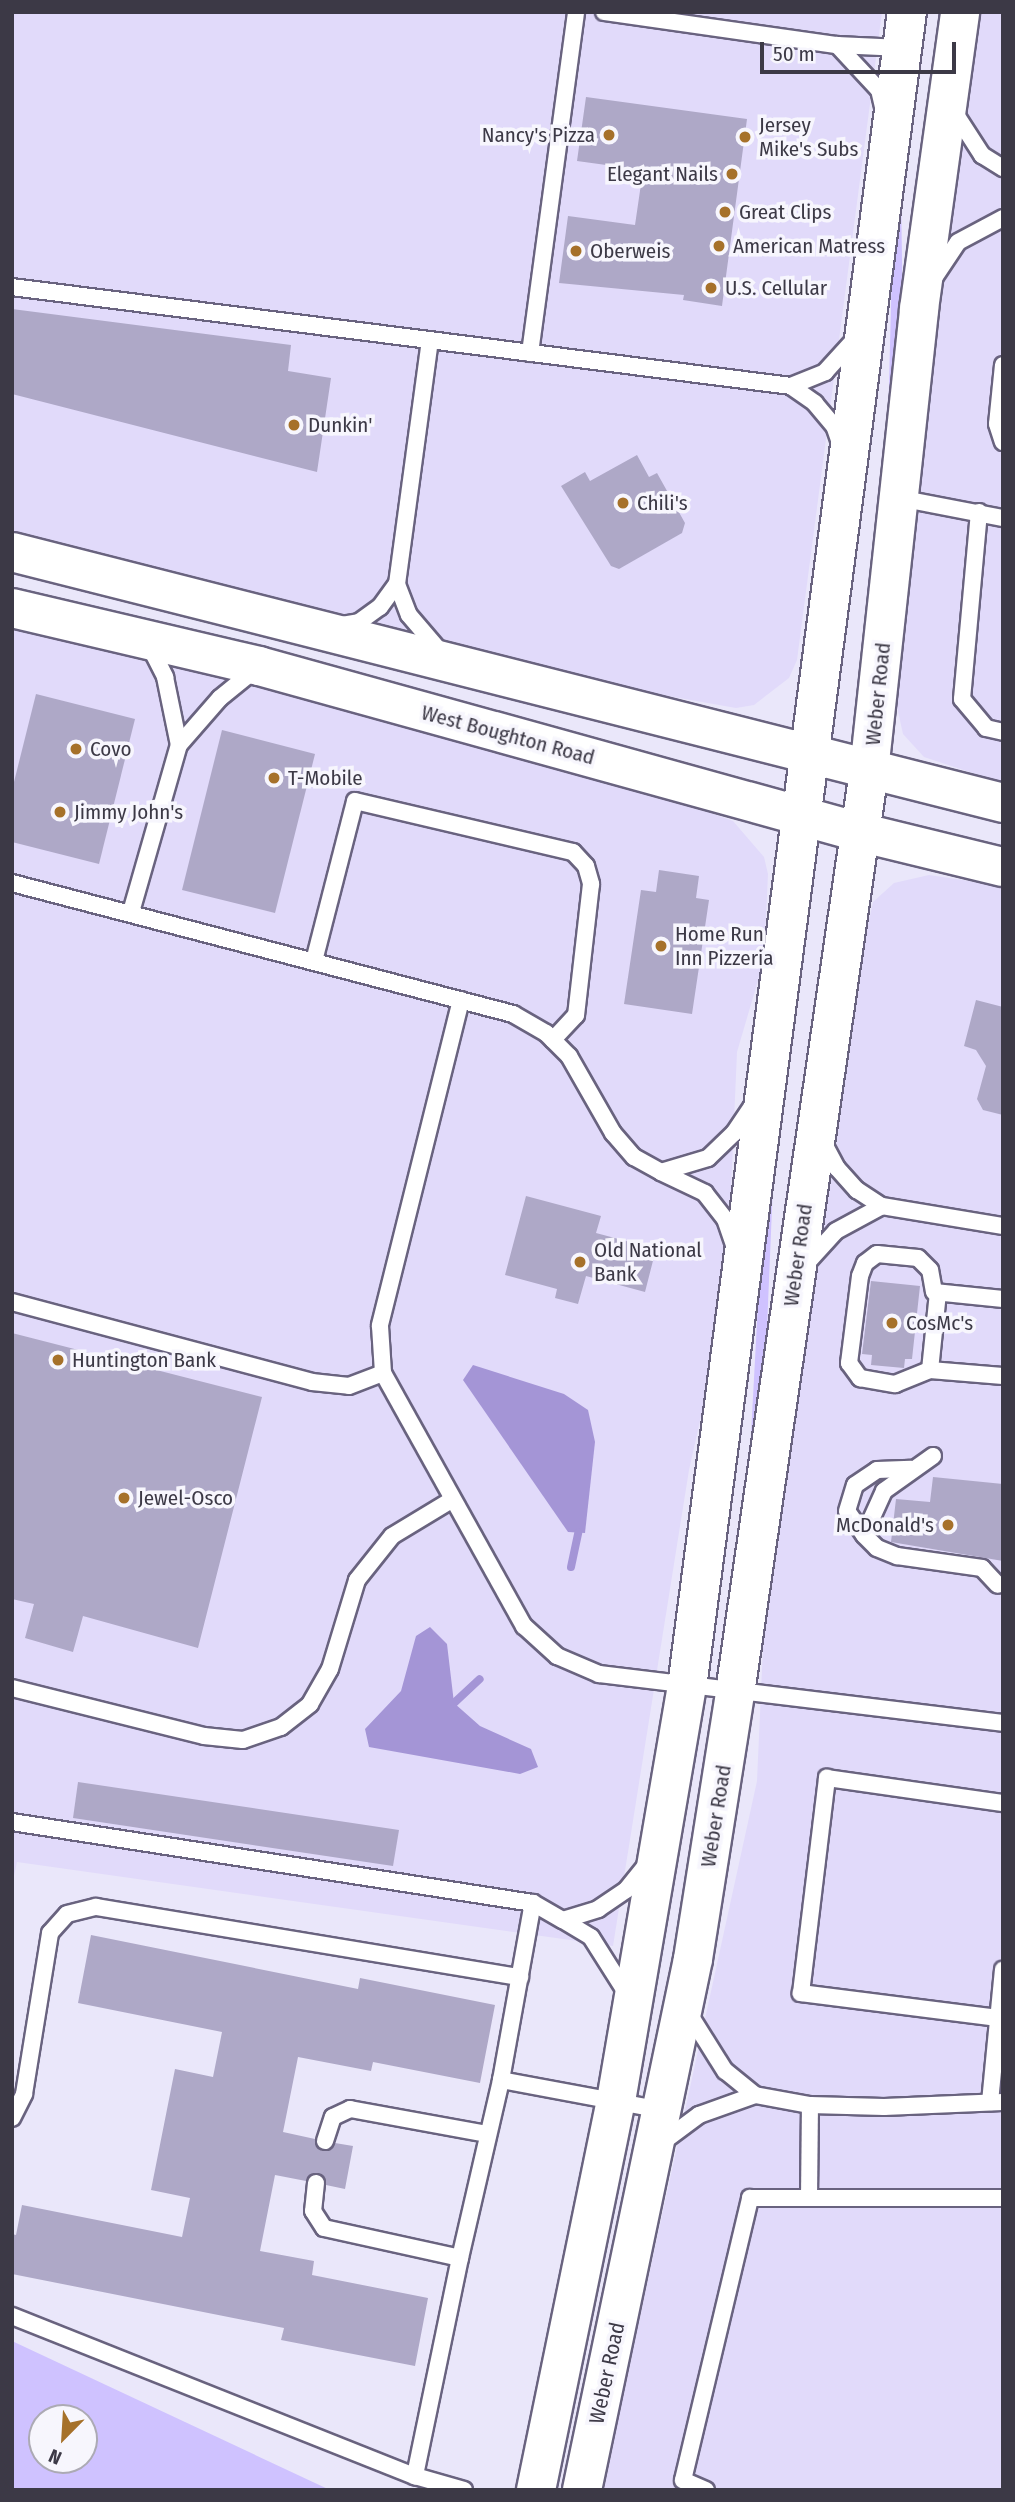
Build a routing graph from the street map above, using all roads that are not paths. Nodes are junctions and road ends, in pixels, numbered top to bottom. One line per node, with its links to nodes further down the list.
1 (576, 12): 15 (lane)
2 (604, 12): 5 (lane)
3 (960, 12): 6 (main road, Weber Road)
4 (905, 30): 5 (lane); 7 (main road); 10 (main road)
5 (837, 45): 7 (lane)
6 (947, 99): 8 (lane); 10 (main road, Weber Road)
7 (890, 133): 13 (main road)
8 (1003, 168)
9 (1003, 218): 12 (lane)
10 (930, 227): 12 (main road, Weber Road)
11 (12, 287): 14 (lane)
12 (920, 298): 20 (main road, Weber Road)
13 (862, 328): 17 (lane); 19 (main road)
14 (430, 341): 15 (lane); 24 (lane)
15 (530, 353): 17 (lane)
16 (1003, 365): 18 (lane)
17 (791, 386): 19 (lane)
18 (1003, 442)
19 (848, 465): 32 (main road)
20 (898, 498): 21 (lane); 33 (main road, Weber Road)
21 (979, 512): 22 (lane); 30 (lane)
22 (1003, 518)
23 (12, 552): 26 (main road)
24 (397, 584): 26 (lane); 28 (lane)
25 (12, 608): 27 (main road, West Boughton Road)
26 (311, 630): 28 (main road)
27 (148, 643): 29 (main road, West Boughton Road); 31 (lane)
28 (454, 664): 32 (main road)
29 (259, 666): 31 (lane); 35 (main road, West Boughton Road)
30 (1003, 732)
31 (179, 745): 39 (lane)
32 (808, 754): 33 (main road); 35 (main road)
33 (869, 771): 34 (main road); 36 (main road, Weber Road)
34 (1003, 803)
35 (801, 817): 36 (main road, West Boughton Road); 43 (main road)
36 (859, 832): 37 (main road, West Boughton Road); 44 (main road, Weber Road)
37 (1003, 867)
38 (12, 883): 39 (lane)
39 (131, 912): 40 (lane)
40 (314, 961): 41 (lane); 42 (lane)
41 (461, 1000): 42 (lane); 54 (lane)
42 (553, 1040): 45 (lane)
43 (762, 1092): 45 (lane); 48 (main road)
44 (817, 1128): 46 (lane); 49 (main road, Weber Road)
45 (661, 1172): 48 (lane)
46 (882, 1206): 47 (lane); 49 (lane)
47 (1003, 1226)
48 (742, 1267): 61 (main road)
49 (795, 1278): 63 (main road, Weber Road)
50 (938, 1292): 51 (lane); 53 (lane); 53 (lane)
51 (1003, 1299)
52 (12, 1302): 54 (lane)
53 (930, 1370): 55 (lane)
54 (383, 1373): 58 (lane)
55 (1003, 1376)
56 (933, 1456): 57 (lane)
57 (911, 1469): 59 (lane); 59 (lane)
58 (453, 1499): 61 (lane); 62 (lane)
59 (864, 1535): 60 (lane)
60 (998, 1585)
61 (687, 1687): 63 (lane); 67 (main road)
62 (12, 1688)
63 (735, 1693): 64 (lane); 72 (main road, Weber Road)
64 (1003, 1723)
65 (1003, 1803): 74 (lane)
66 (12, 1822): 68 (lane)
67 (661, 1845): 69 (lane); 73 (main road)
68 (533, 1903): 69 (lane); 71 (lane)
69 (563, 1920): 73 (lane)
70 (1003, 1970): 74 (lane)
71 (520, 1977): 75 (lane); 81 (lane)
72 (683, 2005): 76 (lane); 80 (main road, Weber Road)
73 (634, 2006): 77 (main road)
74 (998, 2018): 78 (lane)
75 (501, 2080): 77 (lane); 82 (lane)
76 (755, 2095): 79 (lane); 84 (lane)
77 (616, 2101): 80 (lane); 92 (main road)
78 (996, 2102): 79 (lane)
79 (810, 2105): 86 (lane)
80 (661, 2110): 84 (main road, Weber Road)
81 (12, 2118)
82 (488, 2134): 83 (lane); 88 (lane)
83 (325, 2141)
84 (653, 2150): 93 (main road, Weber Road)
85 (316, 2183): 88 (lane)
86 (809, 2198): 87 (lane); 94 (lane)
87 (1003, 2198)
88 (460, 2258): 90 (lane)
89 (12, 2316): 90 (lane)
90 (415, 2476): 91 (lane)
91 (464, 2490)
92 (536, 2490)
93 (582, 2490)
94 (706, 2490)

